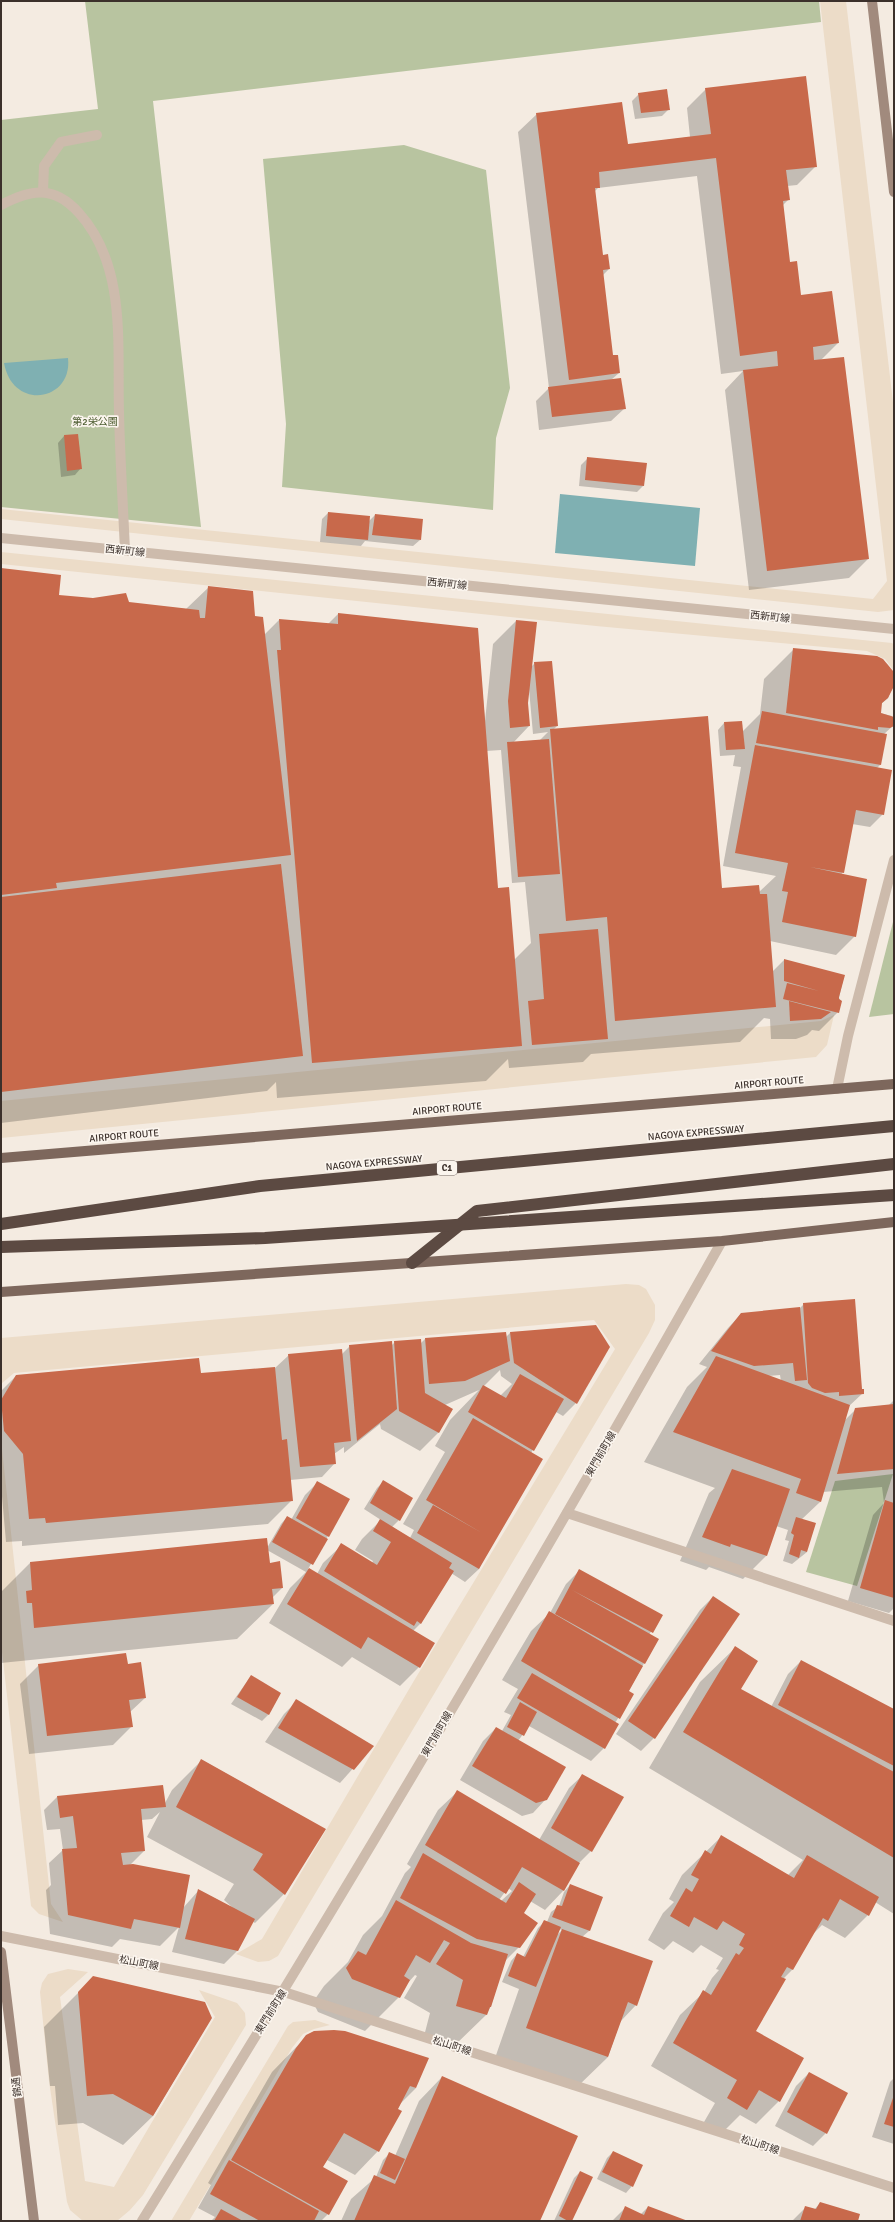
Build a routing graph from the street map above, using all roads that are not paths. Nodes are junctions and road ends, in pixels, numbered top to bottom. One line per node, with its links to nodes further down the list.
1 (872, 1): 4 (street)
2 (97, 135): 3 (street)
3 (43, 191): 5 (street); 7 (street)
4 (894, 192)
5 (1, 205)
6 (1, 538): 7 (street, 西新町線)
7 (125, 551): 8 (street, 西新町線)
8 (894, 629)
9 (894, 860): 11 (street)
10 (894, 1084): 11 (main road, AIRPORT ROUTE)
11 (837, 1089): 13 (main road, AIRPORT ROUTE)
12 (894, 1126): 17 (highway, NAGOYA EXPRESSWAY / C1)
13 (1, 1158)
14 (894, 1164): 20 (highway)
15 (894, 1195): 19 (highway, bridge)
16 (894, 1222): 18 (main road)
17 (1, 1224)
18 (722, 1241): 20 (main road); 22 (street, 東門前町線)
19 (1, 1247)
20 (412, 1263): 21 (main road)
21 (1, 1292)
22 (567, 1513): 23 (street); 26 (street, 東門前町線)
23 (894, 1621)
24 (1, 1936): 26 (street, 松山町線)
25 (1, 1952): 28 (street, 錦通)
26 (284, 1992): 27 (street, 松山町線); 29 (street, 東門前町線)
27 (894, 2188)
28 (34, 2221)
29 (142, 2221)

